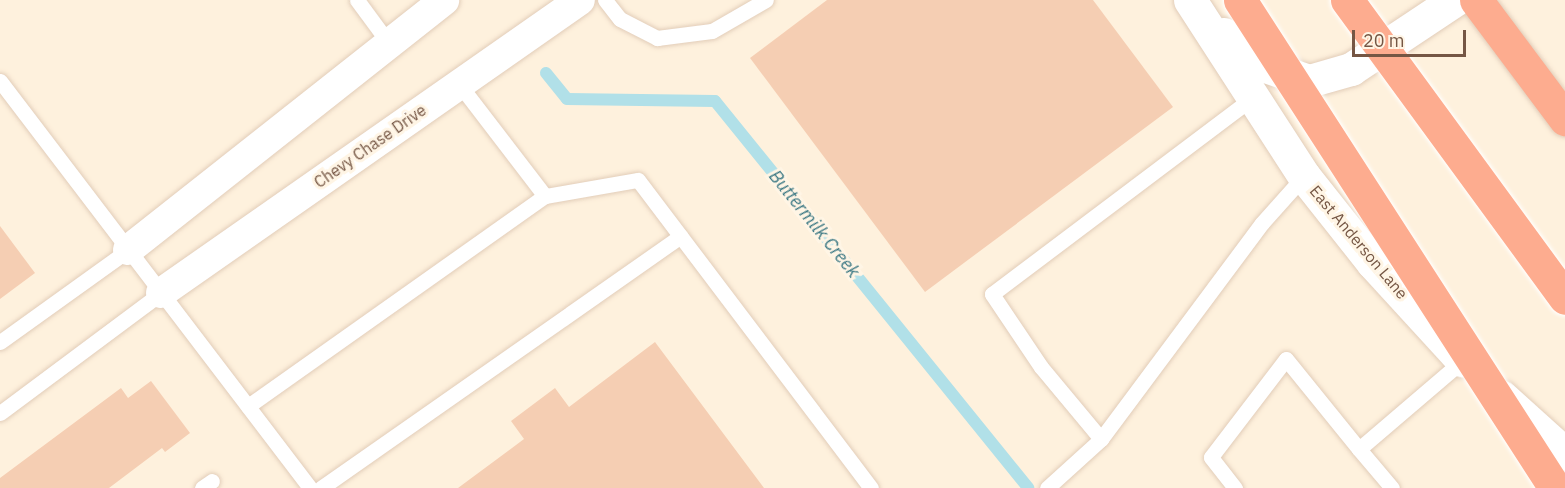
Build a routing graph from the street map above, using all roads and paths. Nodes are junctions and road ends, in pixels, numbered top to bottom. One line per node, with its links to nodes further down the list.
1 (357, 0): 11 (lane)
2 (444, 0): 11 (street)
3 (580, 0): 13 (street, Chevy Chase Drive)
4 (605, 0): 5 (lane)
5 (766, 0)
6 (1240, 0): 35 (highway, bridge)
7 (1347, 0): 21 (highway, bridge)
8 (1455, 0): 10 (main road)
9 (1476, 0): 15 (highway)
10 (1195, 8): 14 (main road, East Anderson Lane)
11 (388, 42): 19 (street)
12 (0, 81): 19 (lane)
13 (459, 84): 17 (lane); 20 (street, Chevy Chase Drive)
14 (1253, 97): 16 (main road, East Anderson Lane); 26 (lane)
15 (1565, 119)
16 (1304, 176): 23 (main road, East Anderson Lane); 26 (lane)
17 (545, 196): 18 (lane); 24 (lane)
18 (681, 236): 30 (lane); 31 (lane)
19 (128, 250): 20 (lane); 22 (lane)
20 (161, 293): 24 (lane); 25 (lane)
21 (1565, 298)
22 (0, 342)
23 (1462, 361): 27 (lane); 28 (main road, East Anderson Lane)
24 (248, 406): 29 (lane)
25 (0, 413)
26 (1101, 439): 32 (lane)
27 (1359, 449): 33 (lane); 34 (lane)
28 (1565, 454)
29 (310, 488)
30 (321, 488)
31 (871, 488)
32 (1047, 488)
33 (1235, 488)
34 (1392, 488)
35 (1555, 488)

